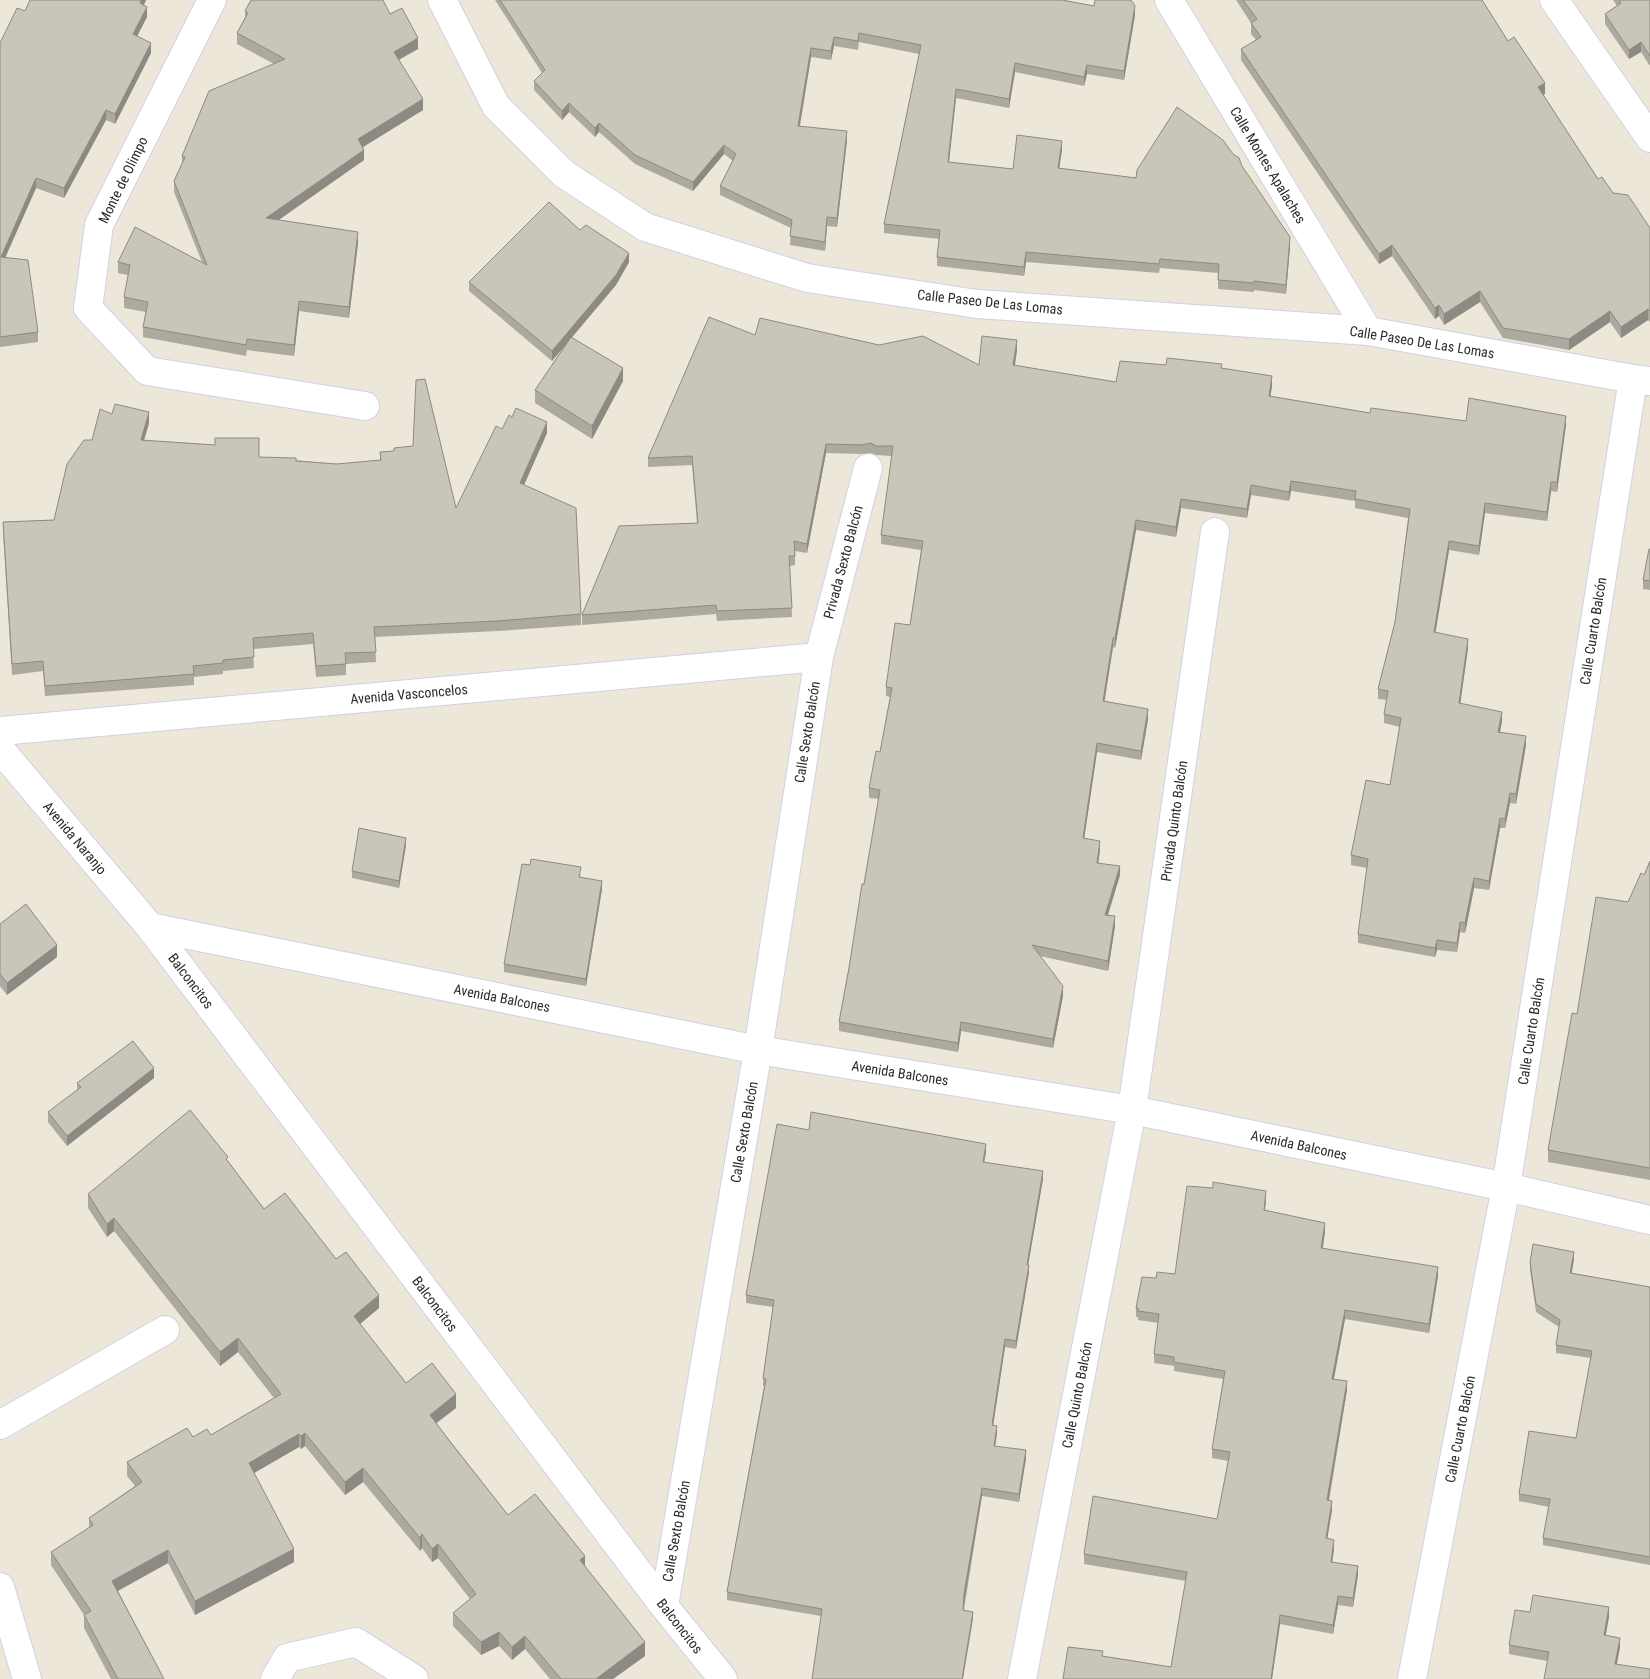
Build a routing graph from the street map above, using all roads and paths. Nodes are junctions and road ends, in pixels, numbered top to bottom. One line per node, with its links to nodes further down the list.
1 (212, 0): 8 (street, Monte de Olimpo)
2 (442, 0): 6 (street, Calle Paseo De Las Lomas)
3 (1169, 0): 6 (street, Calle Montes Apalaches)
4 (1554, 0): 5 (street)
5 (1650, 138)
6 (1368, 331): 7 (street, Calle Paseo De Las Lomas)
7 (1641, 380): 17 (street, Calle Cuarto Balcón)
8 (364, 406)
9 (868, 468): 11 (street, Privada Sexto Balcón)
10 (1215, 532): 16 (street, Privada Quinto Balcón)
11 (819, 657): 12 (street, Avenida Vasconcelos); 15 (street, Calle Sexto Balcón)
12 (0, 731)
13 (0, 749): 14 (street, Avenida Naranjo)
14 (150, 927): 15 (street, Avenida Balcones); 22 (street, Balconcitos)
15 (758, 1050): 16 (street, Avenida Balcones); 22 (street, Calle Sexto Balcón)
16 (1132, 1110): 17 (street, Avenida Balcones); 27 (street, Calle Quinto Balcón)
17 (1506, 1187): 18 (street, Avenida Balcones); 28 (street, Calle Cuarto Balcón)
18 (1650, 1220)
19 (165, 1330): 20 (street)
20 (0, 1425)
21 (0, 1587): 23 (street)
22 (664, 1606): 26 (street, Balconcitos)
23 (27, 1679)
24 (275, 1679): 25 (street)
25 (414, 1679)
26 (723, 1679)
27 (1022, 1679)
28 (1412, 1679)

